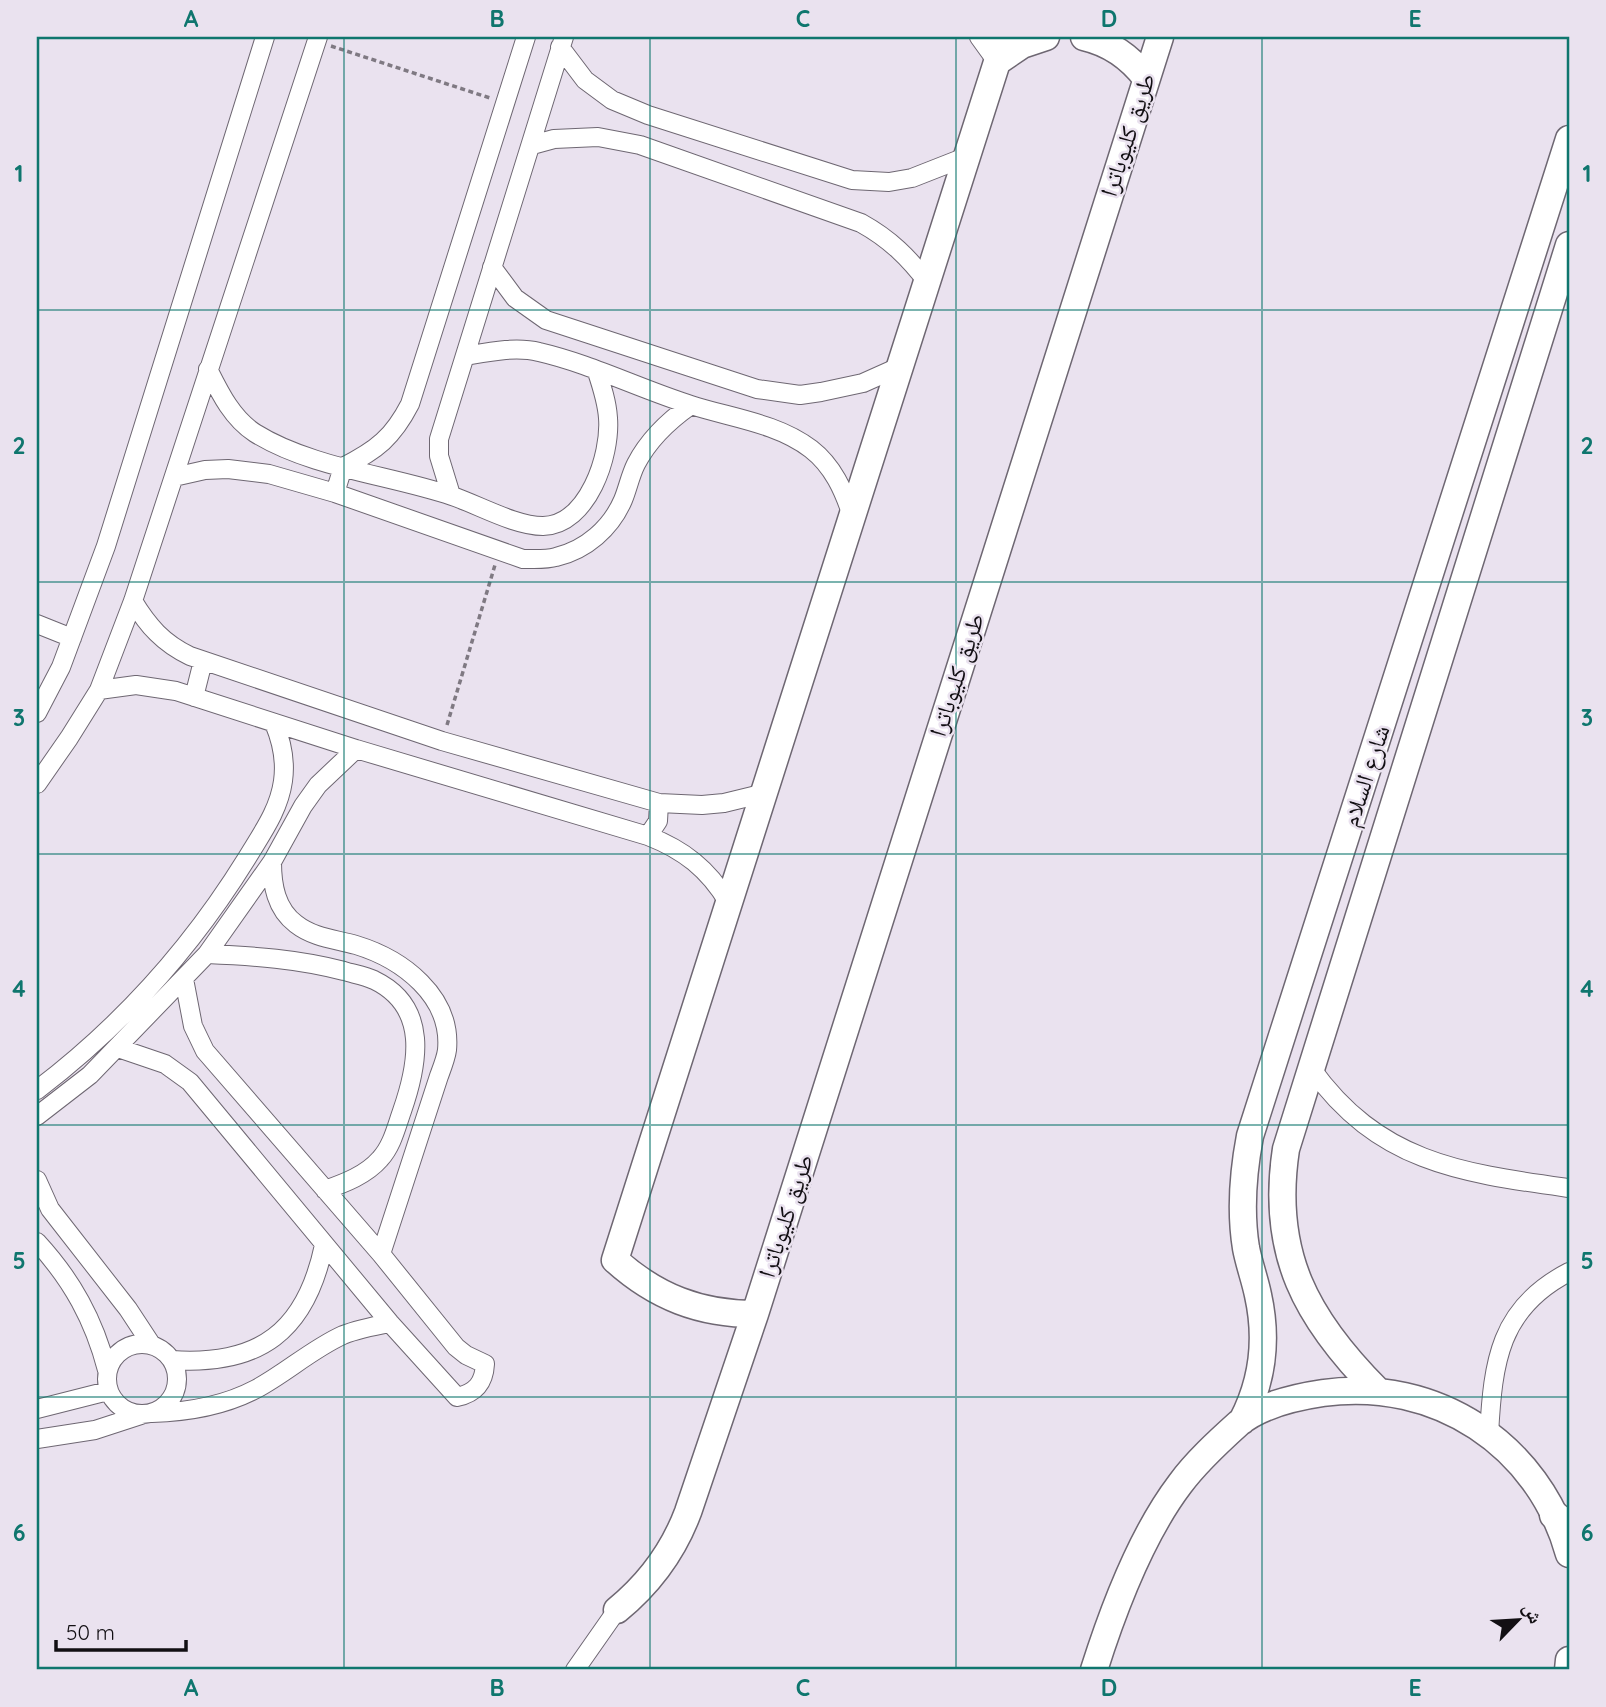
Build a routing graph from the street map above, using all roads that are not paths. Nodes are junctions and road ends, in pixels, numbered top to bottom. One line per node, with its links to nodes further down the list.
1 (265, 37): 31 (street)
2 (526, 37): 24 (street)
3 (979, 37): 9 (street)
4 (1046, 37): 9 (main road)
5 (1084, 37): 10 (main road)
6 (1160, 37): 10 (main road, طريق كليوباترا)
7 (317, 39): 21 (street)
8 (562, 42): 12 (street); 13 (street)
9 (1001, 49): 13 (main road)
10 (1146, 78): 63 (main road, طريق كليوباترا)
11 (1569, 139): 33 (main road, شارع السلام)
12 (532, 145): 15 (street); 16 (street)
13 (968, 156): 16 (main road)
14 (1569, 245): 34 (main road, شارع السلام)
15 (492, 267): 17 (street); 19 (street)
16 (928, 283): 20 (main road)
17 (546, 320): 18 (street); 20 (street)
18 (537, 351): 19 (street); 22 (street)
19 (465, 356): 27 (street)
20 (901, 366): 28 (main road)
21 (208, 369): 24 (street); 25 (street)
22 (597, 372): 23 (street); 27 (street)
23 (691, 405): 26 (street); 28 (street)
24 (343, 467): 26 (street); 27 (street)
25 (174, 477): 26 (street); 29 (street)
26 (335, 493)
27 (451, 495)
28 (852, 517): 41 (main road)
29 (133, 601): 32 (street); 35 (street)
30 (37, 624): 31 (street)
31 (72, 638): 37 (street)
32 (204, 661): 36 (street); 43 (street)
33 (1398, 678): 34 (main road); 74 (main road, شارع السلام)
34 (1432, 688): 51 (main road, شارع السلام)
35 (99, 690): 36 (street); 40 (street)
36 (194, 697): 38 (street)
37 (37, 713)
38 (274, 723): 39 (street); 42 (street)
39 (356, 749): 44 (street); 45 (street)
40 (37, 784)
41 (765, 793): 43 (street); 47 (main road)
42 (280, 796): 44 (street); 53 (street)
43 (659, 803): 45 (street)
44 (303, 806): 46 (street)
45 (648, 836): 47 (street)
46 (272, 862): 48 (street); 61 (street)
47 (728, 902): 63 (main road)
48 (207, 954): 49 (street); 58 (street)
49 (184, 979): 50 (street); 52 (street)
50 (118, 1048): 54 (street); 55 (street)
51 (1311, 1068): 57 (street); 71 (main road, شارع السلام)
52 (223, 1074): 54 (street); 58 (street)
53 (37, 1090)
54 (201, 1093): 60 (street)
55 (37, 1116)
56 (37, 1180): 66 (street)
57 (1569, 1188)
58 (325, 1190): 61 (street)
59 (37, 1242): 68 (street)
60 (324, 1245): 64 (street); 65 (street)
61 (381, 1254): 64 (street)
62 (1569, 1272): 75 (street)
63 (755, 1314): 79 (main road, طريق كليوباترا)
64 (390, 1323): 69 (street)
65 (267, 1343): 67 (street); 69 (street)
66 (151, 1344): 67 (street); 68 (street)
67 (172, 1360): 73 (street)
68 (107, 1370): 70 (street)
69 (285, 1371): 73 (street)
70 (108, 1391): 72 (street); 73 (street)
71 (1378, 1391): 74 (main road); 75 (main road)
72 (37, 1409)
73 (147, 1414): 76 (street)
74 (1242, 1421): 82 (main road)
75 (1489, 1434): 77 (main road)
76 (37, 1439)
77 (1562, 1521): 78 (main road)
78 (1569, 1554)
79 (617, 1610): 81 (street)
80 (1569, 1660): 83 (main road)
81 (575, 1670)
82 (1094, 1670)
83 (1568, 1670)

